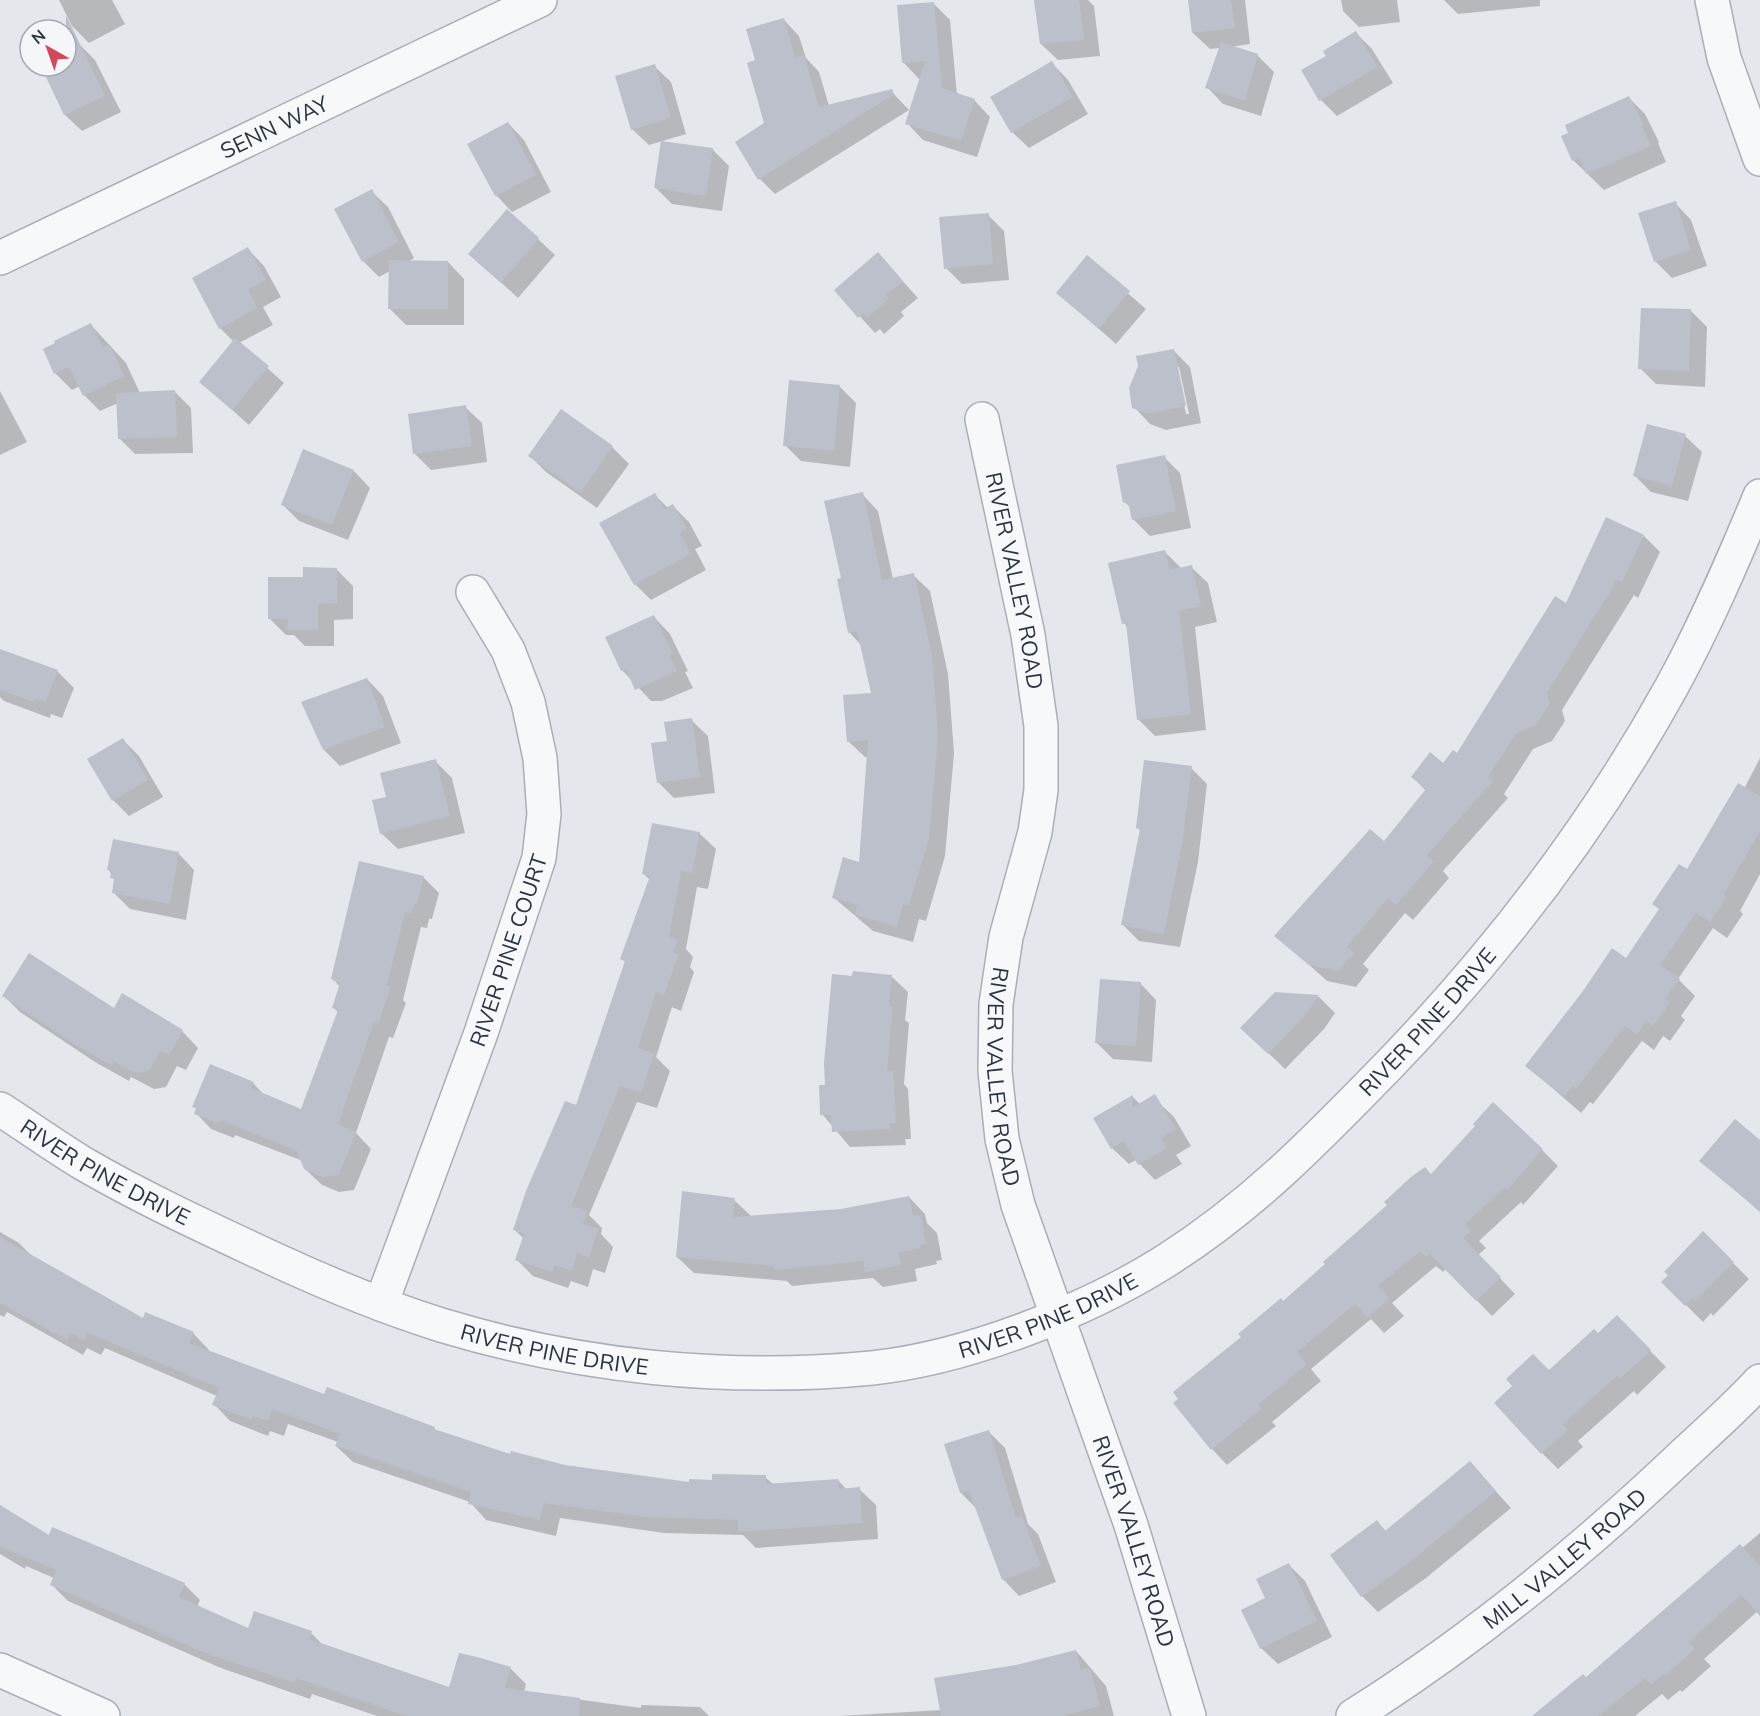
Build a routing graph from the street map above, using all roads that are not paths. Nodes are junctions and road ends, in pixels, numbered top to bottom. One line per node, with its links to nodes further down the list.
1 (540, 0): 4 (street, SENN WAY)
2 (1712, 0): 3 (street)
3 (1760, 159)
4 (3, 250)
5 (982, 419): 10 (street, RIVER VALLEY ROAD)
6 (1760, 496): 10 (street, RIVER PINE DRIVE)
7 (473, 592): 9 (street, RIVER PINE COURT)
8 (0, 1109): 9 (street, RIVER PINE DRIVE)
9 (381, 1304): 10 (street, RIVER PINE DRIVE)
10 (1058, 1316): 14 (street, RIVER VALLEY ROAD)
11 (1760, 1381): 15 (street, MILL VALLEY ROAD)
12 (0, 1670): 13 (street)
13 (103, 1716)
14 (1189, 1716)
15 (1353, 1716)

